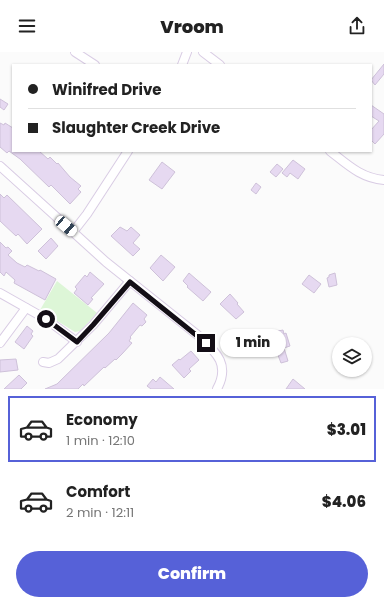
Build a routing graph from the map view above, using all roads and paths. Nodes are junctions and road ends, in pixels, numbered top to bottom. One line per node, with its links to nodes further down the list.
1 (75, 52): 4 (street)
2 (187, 52): 5 (street)
3 (203, 52): 6 (street)
4 (93, 64)
5 (182, 64)
6 (219, 64)
7 (127, 152): 11 (street)
8 (331, 152): 10 (street)
9 (0, 166): 11 (street)
10 (384, 180)
11 (73, 232): 12 (street)
12 (130, 282): 15 (street); 18 (street)
13 (0, 293): 14 (street)
14 (26, 308): 15 (street); 16 (street)
15 (77, 342): 17 (street)
16 (0, 343)
17 (43, 362)
18 (217, 389)

